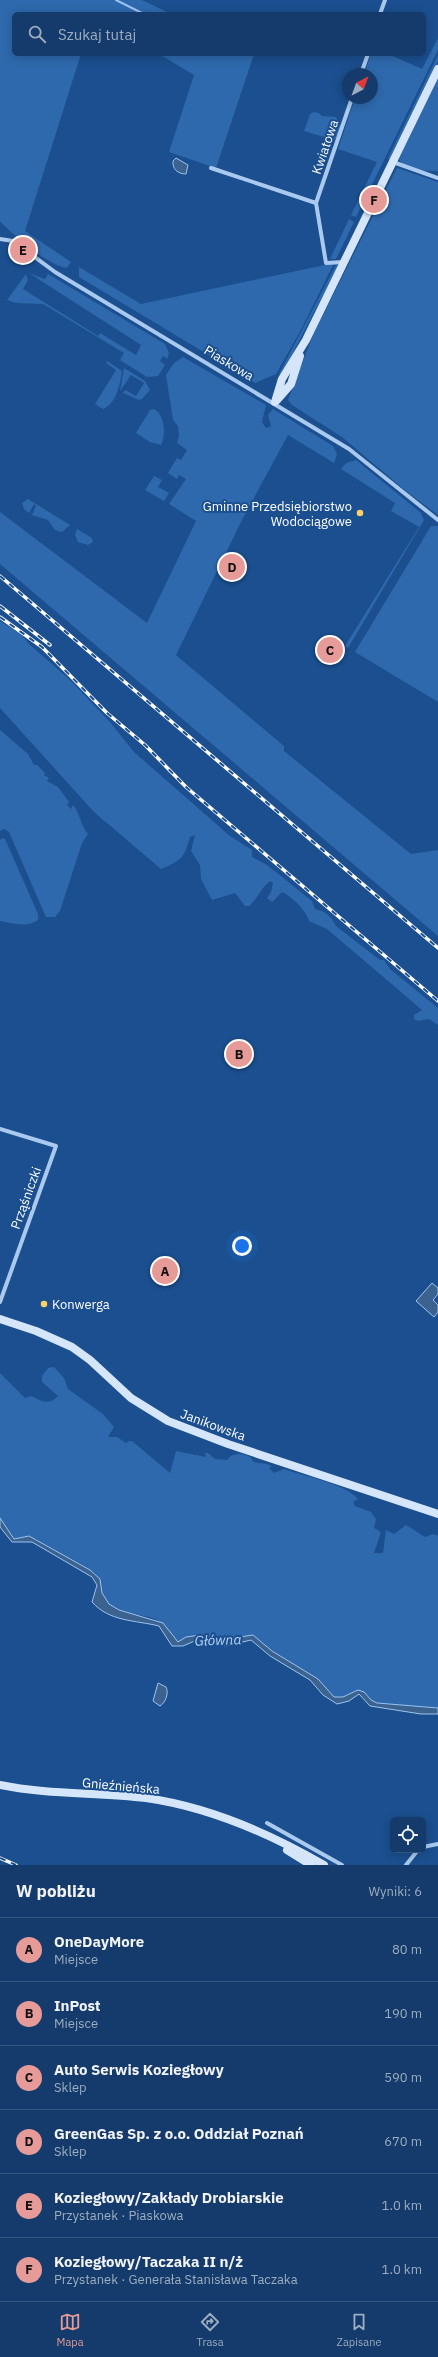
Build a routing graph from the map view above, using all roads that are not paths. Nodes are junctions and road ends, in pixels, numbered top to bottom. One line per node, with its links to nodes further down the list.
1 (385, 0): 2 (street)
2 (381, 12)
3 (367, 56): 4 (street)
4 (363, 68)
5 (438, 69): 7 (street)
6 (350, 104): 10 (street, Kwiatowa)
7 (393, 162): 9 (street); 12 (street)
8 (211, 168): 10 (street)
9 (438, 178)
10 (316, 203): 12 (street, Kwiatowa)
11 (0, 239): 13 (street, Piaskowa)
12 (344, 262): 13 (street)
13 (275, 402): 14 (street, Piaskowa)
14 (438, 520)
15 (0, 1129): 16 (street, Prząśniczki)
16 (0, 1302)
17 (0, 1319): 18 (street, Janikowska)
18 (438, 1514)
19 (0, 1786): 20 (street, Gnieźnieńska)
20 (237, 1823): 25 (street, Gnieźnieńska); 26 (street, Gnieźnieńska)
21 (267, 1823): 27 (street)
22 (438, 1844): 23 (street)
23 (426, 1846)
24 (416, 1853): 28 (street)
25 (311, 1865)
26 (324, 1865)
27 (342, 1865)
28 (406, 1865)

